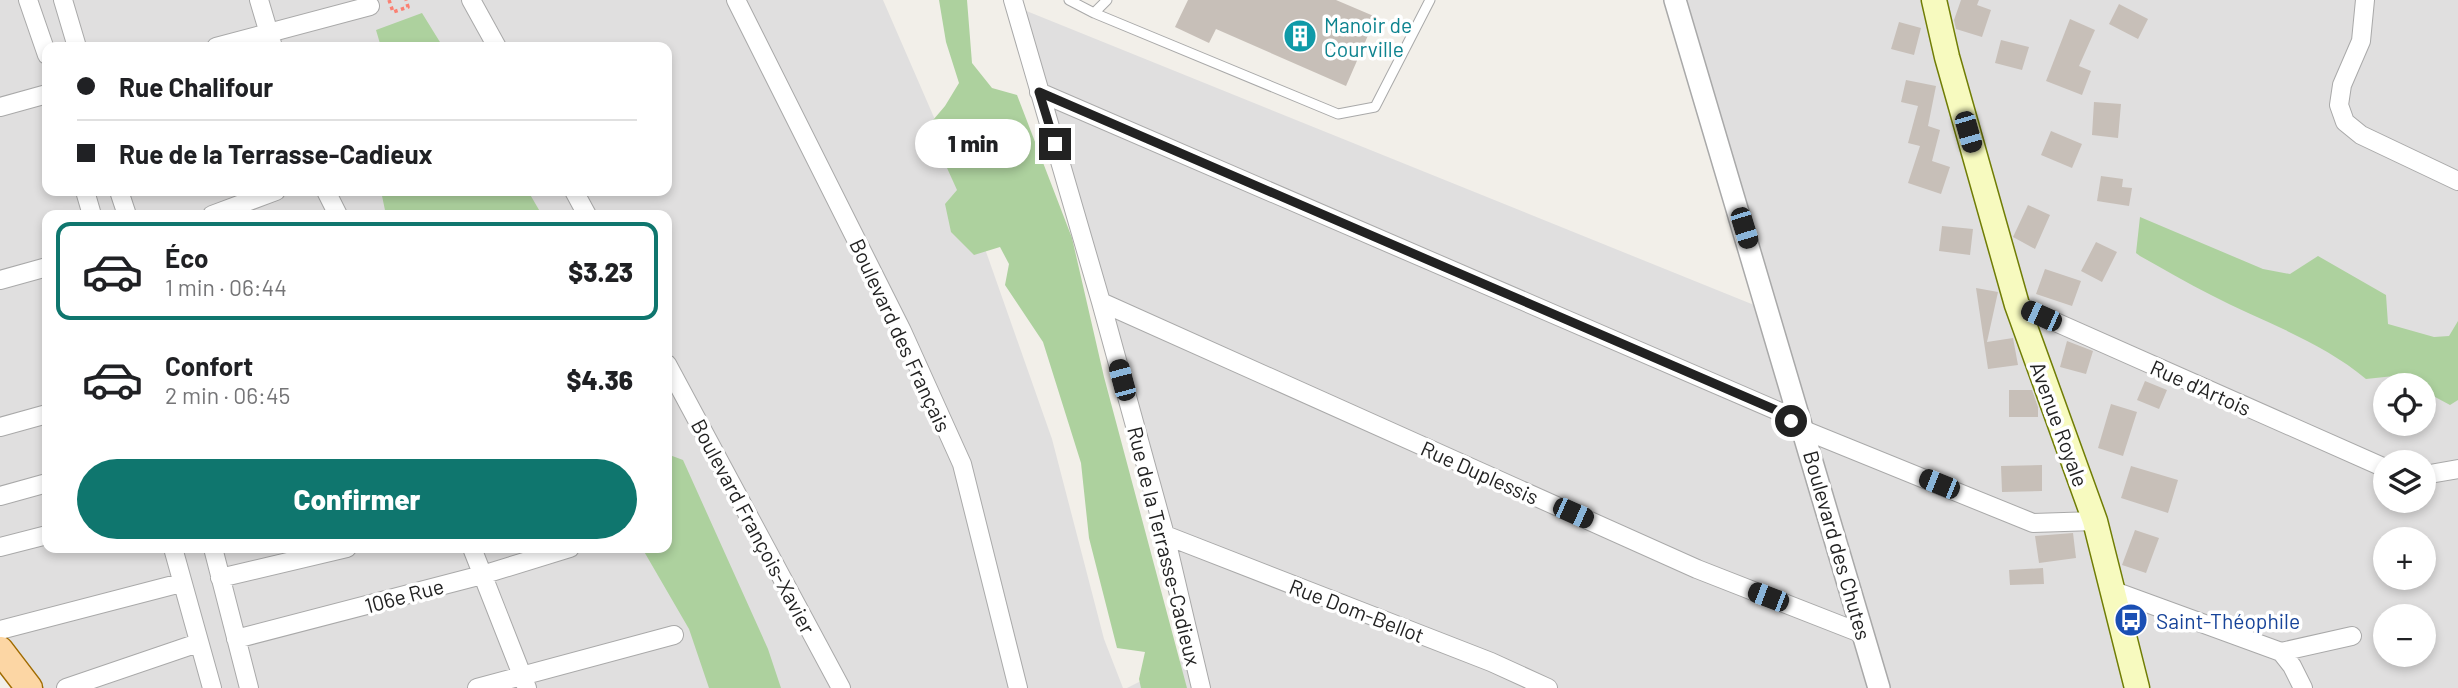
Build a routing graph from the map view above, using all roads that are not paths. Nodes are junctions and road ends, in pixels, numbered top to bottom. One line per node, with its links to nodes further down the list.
1 (28, 0): 16 (street)
2 (63, 0): 17 (street)
3 (259, 0): 15 (street)
4 (471, 0): 18 (street)
5 (736, 0): 66 (street, Boulevard des Français)
6 (1013, 0): 19 (street, Rue de la Terrasse-Cadieux)
7 (1069, 0): 14 (lane)
8 (1107, 0): 14 (lane)
9 (1430, 0): 14 (lane)
10 (1675, 0): 32 (street, Boulevard des Chutes)
11 (1934, 0): 28 (main road, Avenue Royale)
12 (2365, 0): 22 (street)
13 (370, 6): 15 (street)
14 (1094, 13)
15 (271, 40)
16 (43, 42)
17 (76, 42)
18 (494, 42)
19 (1039, 92): 27 (street, Rue de la Terrasse-Cadieux); 32 (street)
20 (42, 95): 21 (street)
21 (0, 107)
22 (2458, 181)
23 (263, 196): 24 (street)
24 (225, 210)
25 (42, 268): 26 (street)
26 (0, 280)
27 (1101, 302): 39 (street, Rue de la Terrasse-Cadieux); 53 (street, Rue Duplessis)
28 (2017, 305): 33 (street, Rue d'Artois); 38 (main road, Avenue Royale)
29 (672, 373): 65 (street, Boulevard François-Xavier)
30 (42, 415): 31 (street)
31 (0, 427)
32 (1804, 430): 38 (street); 53 (street, Boulevard des Chutes)
33 (2373, 463)
34 (2458, 469): 35 (street)
35 (2436, 473)
36 (42, 484): 37 (street)
37 (0, 496)
38 (2095, 521): 50 (main road, Avenue Royale)
39 (1165, 535): 67 (street, Rue de la Terrasse-Cadieux); 68 (street, Rue Dom-Bellot)
40 (42, 536): 41 (street)
41 (0, 547)
42 (174, 553): 49 (street)
43 (214, 553): 48 (street)
44 (326, 553): 48 (street)
45 (474, 553): 47 (street)
46 (554, 553): 47 (street, 106e Rue)
47 (482, 575): 55 (street, 106e Rue); 59 (street)
48 (220, 578): 55 (street)
49 (181, 583): 51 (street); 56 (street)
50 (2114, 590): 58 (street); 70 (main road, Avenue Royale)
51 (0, 630)
52 (674, 635): 59 (street)
53 (1863, 635): 69 (street, Boulevard des Chutes)
54 (2352, 636): 58 (street)
55 (236, 639): 63 (street)
56 (198, 643): 61 (street); 62 (street)
57 (0, 650): 60 (main road)
58 (2281, 652): 71 (street)
59 (525, 682): 64 (street)
60 (29, 688)
61 (66, 688)
62 (212, 688)
63 (249, 688)
64 (477, 688)
65 (841, 688)
66 (1018, 688)
67 (1201, 688)
68 (1548, 688)
69 (1879, 688)
70 (2137, 688)
71 (2303, 688)

